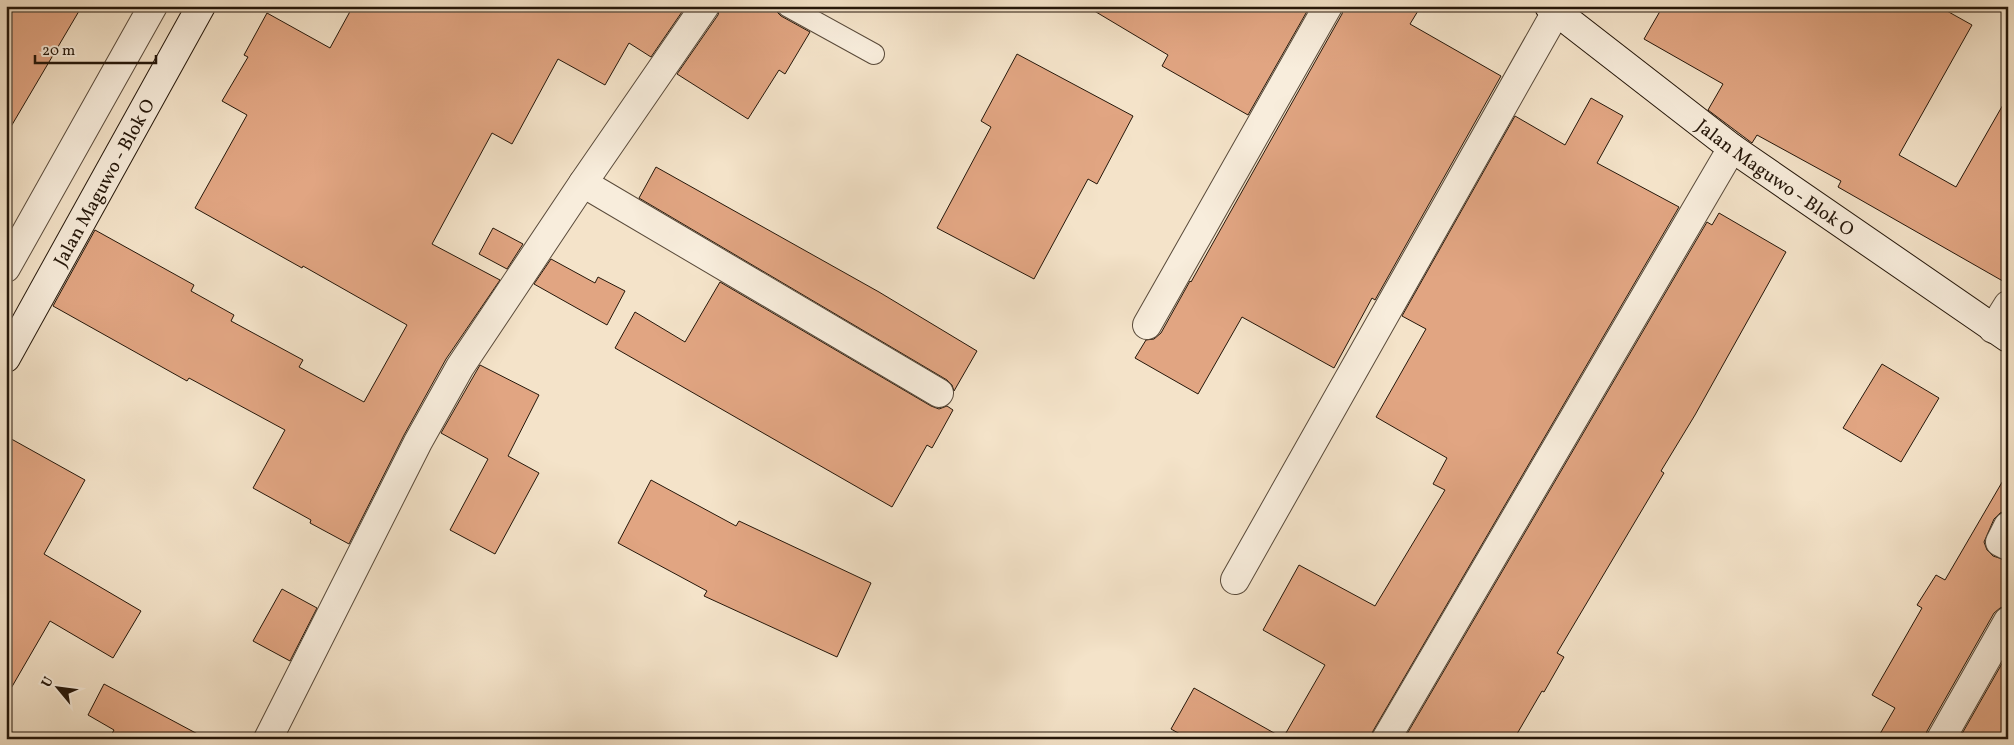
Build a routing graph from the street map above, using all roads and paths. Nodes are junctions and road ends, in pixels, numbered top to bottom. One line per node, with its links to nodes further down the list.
1 (152, 6): 10 (street)
2 (201, 6): 14 (street, Jalan Maguwo - Blok O)
3 (706, 6): 9 (street)
4 (787, 6): 7 (lane)
5 (1328, 6): 12 (street)
6 (1553, 9): 8 (street, Jalan Maguwo - Blok O); 18 (street)
7 (874, 54)
8 (1732, 148): 13 (street, Jalan Maguwo - Blok O); 21 (street)
9 (583, 183): 15 (street); 20 (street)
10 (6, 268)
11 (2008, 305): 13 (street)
12 (1147, 325)
13 (2001, 333)
14 (6, 358)
15 (939, 393)
16 (2008, 526): 17 (street)
17 (2008, 546)
18 (1235, 580)
19 (2008, 621): 22 (street)
20 (268, 739)
21 (1386, 739)
22 (1940, 739)

